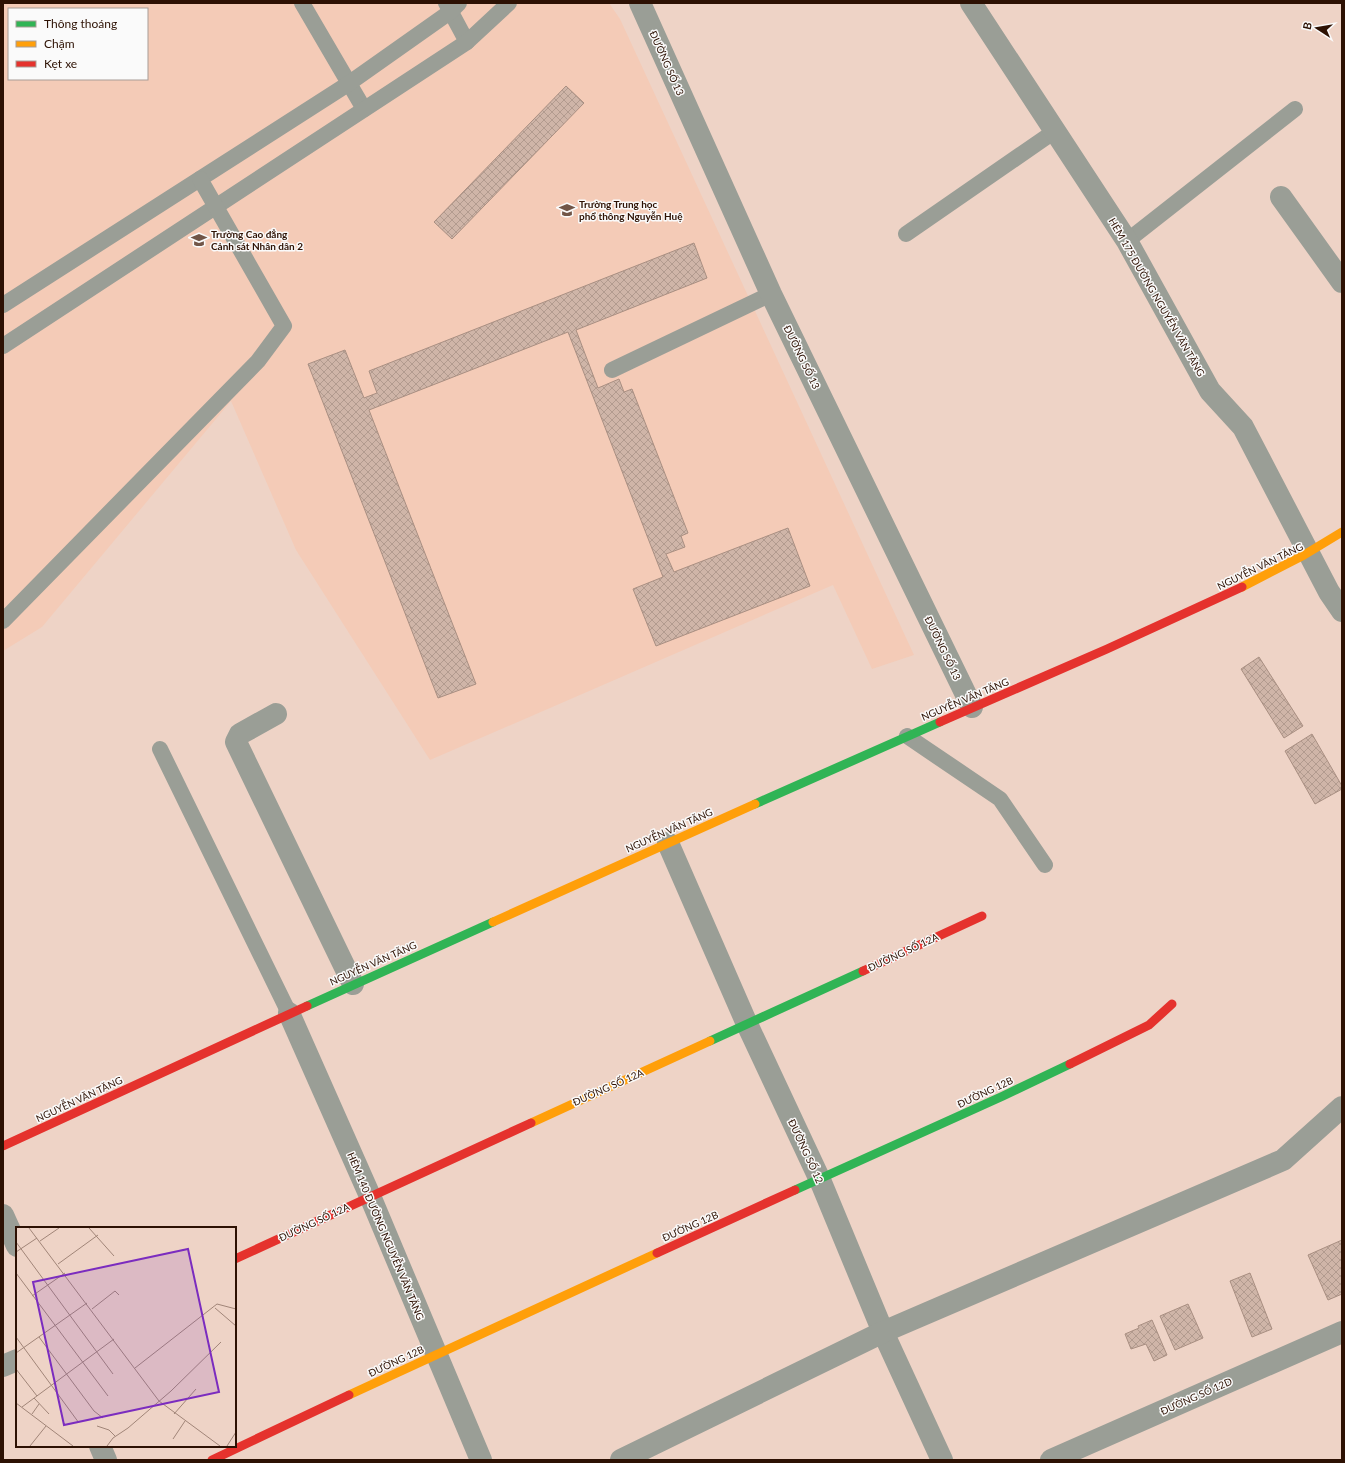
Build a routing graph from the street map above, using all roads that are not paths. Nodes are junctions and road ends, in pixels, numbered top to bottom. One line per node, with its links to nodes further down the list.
1 (509, 3): 6 (lane)
2 (640, 3): 17 (street, ĐƯỜNG SỐ 13)
3 (971, 3): 10 (street, HẺM 175 ĐƯỜNG NGUYỄN VĂN TĂNG)
4 (307, 5): 7 (lane)
5 (452, 6): 6 (lane); 7 (lane)
6 (467, 42): 8 (lane)
7 (348, 84): 8 (lane); 11 (lane)
8 (364, 109): 13 (lane)
9 (1295, 109): 15 (lane)
10 (1055, 130): 14 (lane); 15 (street, HẺM 175 ĐƯỜNG NGUYỄN VĂN TĂNG)
11 (200, 179): 13 (lane); 18 (lane)
12 (1281, 197): 16 (street)
13 (215, 207): 19 (lane); 24 (lane)
14 (906, 234)
15 (1127, 241): 22 (street, HẺM 175 ĐƯỜNG NGUYỄN VĂN TĂNG)
16 (1342, 282)
17 (771, 294): 20 (lane); 25 (street, ĐƯỜNG SỐ 13)
18 (3, 305)
19 (3, 346)
20 (612, 370)
21 (1342, 532): 22 (street, NGUYỄN VĂN TĂNG)
22 (1310, 553): 23 (street, HẺM 175 ĐƯỜNG NGUYỄN VĂN TĂNG); 25 (street, NGUYỄN VĂN TĂNG)
23 (1342, 611)
24 (3, 621)
25 (972, 707): 27 (street, NGUYỄN VĂN TĂNG)
26 (276, 714): 32 (street)
27 (907, 736): 29 (street, NGUYỄN VĂN TĂNG); 30 (lane)
28 (160, 749): 34 (lane)
29 (668, 843): 32 (street, NGUYỄN VĂN TĂNG); 35 (street, ĐƯỜNG SỐ 12)
30 (1045, 865)
31 (982, 916): 35 (street, ĐƯỜNG SỐ 12A)
32 (353, 984): 34 (street, NGUYỄN VĂN TĂNG)
33 (1172, 1004): 38 (street, ĐƯỜNG 12B)
34 (289, 1013): 37 (street, NGUYỄN VĂN TĂNG); 39 (street, HẺM 140 ĐƯỜNG NGUYỄN VĂN TĂNG)
35 (747, 1024): 38 (street, ĐƯỜNG SỐ 12); 39 (street, ĐƯỜNG SỐ 12A)
36 (1342, 1107): 43 (street)
37 (3, 1146)
38 (820, 1180): 43 (street, ĐƯỜNG SỐ 12); 45 (street, ĐƯỜNG 12B)
39 (370, 1196): 42 (street, ĐƯỜNG SỐ 12A); 45 (street, HẺM 140 ĐƯỜNG NGUYỄN VĂN TĂNG)
40 (3, 1214): 41 (street)
41 (16, 1244)
42 (236, 1259)
43 (883, 1332): 52 (street); 53 (street, ĐƯỜNG SỐ 12)
44 (1342, 1332): 54 (street, ĐƯỜNG SỐ 12D)
45 (435, 1354): 50 (street, ĐƯỜNG 12B); 51 (street, HẺM 140 ĐƯỜNG NGUYỄN VĂN TĂNG)
46 (16, 1360): 47 (street)
47 (3, 1366)
48 (100, 1447): 49 (street)
49 (106, 1460)
50 (212, 1460)
51 (480, 1460)
52 (621, 1460)
53 (942, 1460)
54 (1050, 1460)

